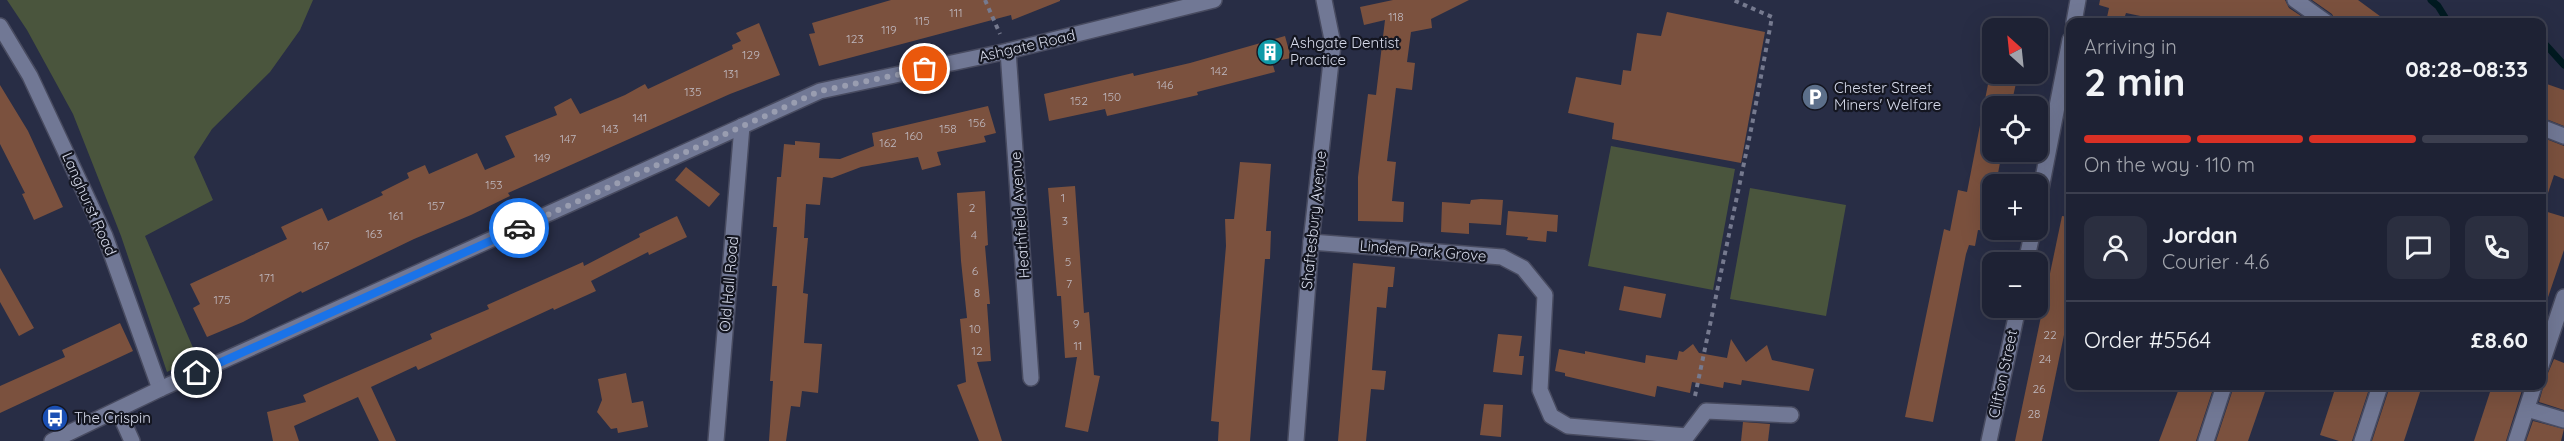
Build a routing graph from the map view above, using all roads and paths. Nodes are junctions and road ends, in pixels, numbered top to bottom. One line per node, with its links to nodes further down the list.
1 (985, 0): 10 (path)
2 (1214, 0): 10 (street, Ashgate Road)
3 (1324, 0): 16 (street, Shaftesbury Avenue)
4 (1732, 0): 25 (path)
5 (2078, 0): 7 (street)
6 (2295, 0): 8 (street)
7 (2075, 18)
8 (2320, 18)
9 (0, 26): 21 (street, Langhurst Road)
10 (1008, 51): 12 (street, Ashgate Road); 20 (street, Heathfield Avenue)
11 (2066, 60): 15 (street)
12 (742, 126): 21 (street, Ashgate Road); 32 (street, Old Hall Road)
13 (2546, 129): 14 (street)
14 (2564, 136)
15 (2044, 174)
16 (1311, 242): 28 (street, Linden Park Grove); 33 (street, Shaftesbury Avenue)
17 (2564, 297): 19 (street)
18 (2016, 318): 34 (street, Clifton Street)
19 (2546, 351)
20 (1031, 378)
21 (160, 389): 27 (street, Ashgate Road)
22 (2223, 390): 35 (street)
23 (2379, 390): 36 (street)
24 (2534, 390): 26 (street)
25 (1694, 401)
26 (2527, 409): 29 (street); 37 (street)
27 (118, 410): 30 (street, Ashgate Road); 31 (street)
28 (1791, 415)
29 (2564, 420)
30 (52, 441)
31 (132, 441)
32 (716, 441)
33 (1296, 441)
34 (1989, 441)
35 (2206, 441)
36 (2362, 441)
37 (2516, 441)

